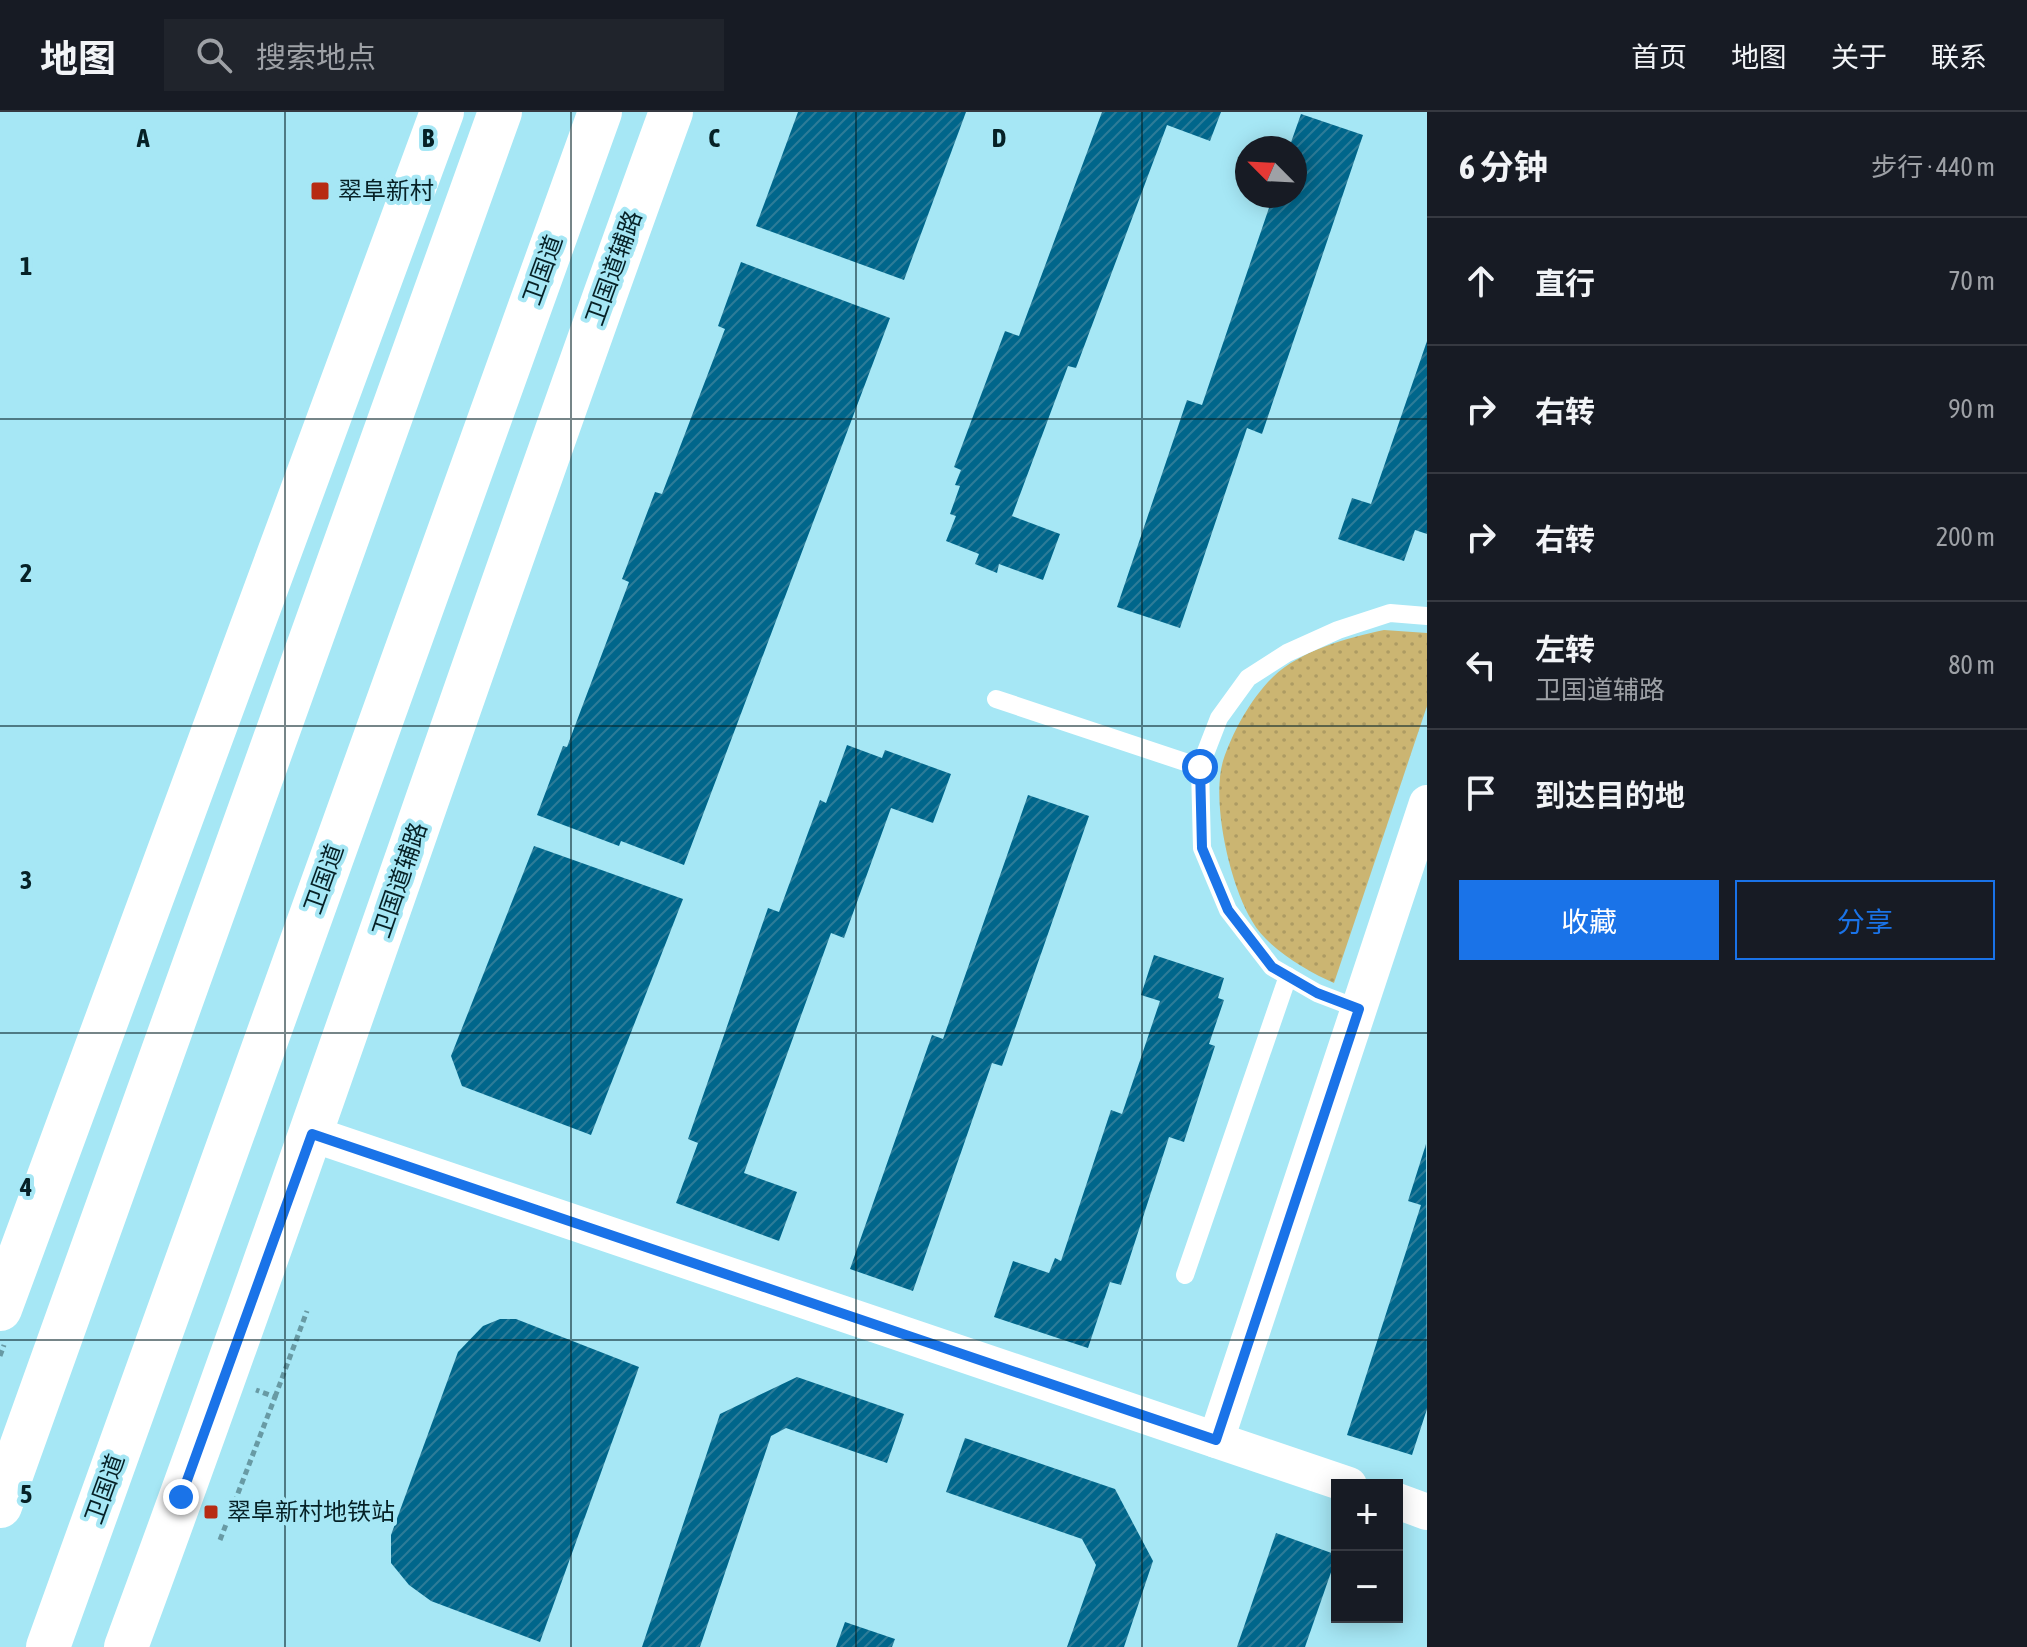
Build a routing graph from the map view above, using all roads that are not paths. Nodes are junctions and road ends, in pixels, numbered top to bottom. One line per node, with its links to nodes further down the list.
1 (442, 112): 13 (main road)
2 (500, 112): 17 (main road)
3 (600, 112): 19 (main road, 卫国道)
4 (671, 112): 11 (main road, 卫国道辅路)
5 (1427, 616): 7 (lane)
6 (996, 699): 7 (lane)
7 (1200, 767): 9 (lane)
8 (1427, 803): 10 (street)
9 (1288, 976): 10 (lane); 12 (lane)
10 (1359, 1009): 14 (street)
11 (312, 1134): 14 (street); 20 (main road, 卫国道辅路)
12 (1185, 1275)
13 (0, 1309)
14 (1216, 1440): 15 (street)
15 (1331, 1479)
16 (1403, 1503): 18 (street)
17 (0, 1506)
18 (1427, 1512)
19 (48, 1647)
20 (126, 1647)

